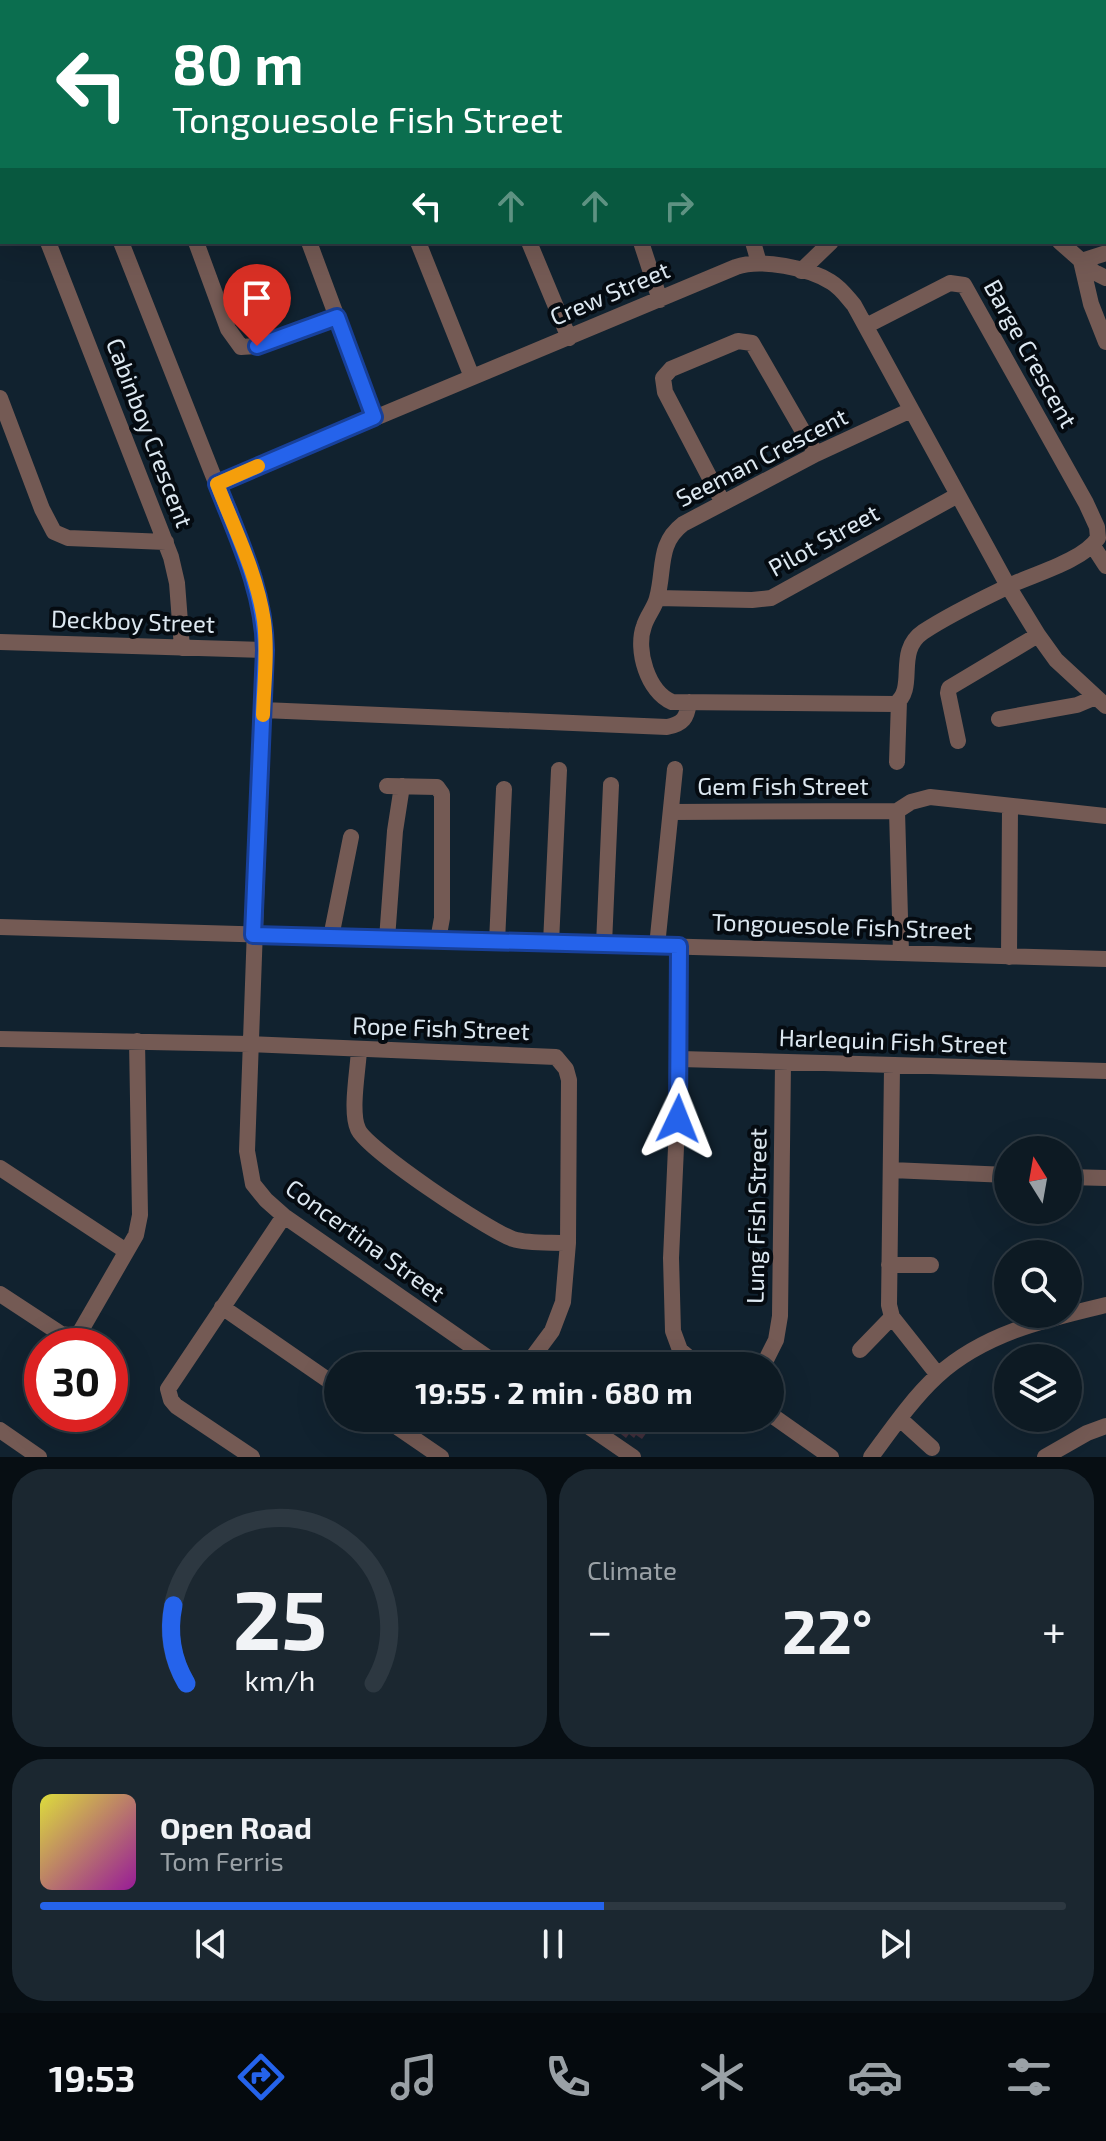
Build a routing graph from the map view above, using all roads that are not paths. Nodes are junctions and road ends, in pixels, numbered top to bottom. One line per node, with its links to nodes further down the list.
1 (49, 244): 30 (street, Cabinboy Crescent)
2 (122, 244): 26 (street, Concertina Street)
3 (197, 244): 17 (street)
4 (310, 244): 17 (street)
5 (419, 244): 21 (street)
6 (530, 244): 19 (street)
7 (642, 244): 16 (street)
8 (754, 244): 13 (street)
9 (826, 244): 14 (street)
10 (1062, 244): 12 (street)
11 (1106, 253): 12 (street)
12 (1081, 261): 15 (street); 20 (street)
13 (759, 263): 14 (street, Crew Street); 16 (street, Crew Street)
14 (801, 271): 18 (street, Crew Street)
15 (1106, 278)
16 (660, 300): 19 (street, Crew Street)
17 (337, 317): 24 (street)
18 (866, 326): 23 (street, Crew Street); 29 (street, Barge Crescent)
19 (569, 338): 21 (street, Crew Street)
20 (1106, 342)
21 (472, 377): 24 (street, Crew Street)
22 (0, 398): 30 (street)
23 (911, 410): 25 (street, Seeman Crescent); 27 (street, Crew Street)
24 (374, 417): 26 (street, Crew Street)
25 (816, 454): 28 (street, Seeman Crescent); 28 (street)
26 (217, 484): 37 (street, Concertina Street)
27 (958, 495): 32 (street, Crew Street); 33 (street, Pilot Street)
28 (723, 503): 33 (street, Seeman Crescent)
29 (1099, 540): 31 (street); 32 (street)
30 (166, 542): 36 (street, Cabinboy Crescent)
31 (1106, 566)
32 (1008, 586): 34 (street, Crew Street); 38 (street)
33 (657, 598): 39 (street, Seeman Crescent)
34 (1038, 635): 40 (street, Crew Street); 43 (street)
35 (0, 642): 36 (street, Deckboy Street)
36 (182, 648): 37 (street, Deckboy Street)
37 (265, 650): 41 (street, Concertina Street)
38 (902, 697): 39 (street, Seeman Crescent); 44 (street)
39 (689, 702): 41 (street)
40 (1101, 702): 42 (street)
41 (263, 710): 55 (street, Concertina Street)
42 (999, 719)
43 (958, 741)
44 (897, 762)
45 (675, 769): 51 (street)
46 (559, 770): 60 (street)
47 (611, 785): 61 (street)
48 (504, 789): 59 (street)
49 (1010, 807): 50 (street); 52 (street); 65 (street)
50 (897, 811): 51 (street, Gem Fish Street); 64 (street, Gem Fish Street)
51 (671, 812): 62 (street)
52 (1106, 816)
53 (351, 837): 56 (street)
54 (0, 927): 55 (street, Tongouesole Fish Street)
55 (253, 935): 56 (street, Tongouesole Fish Street); 69 (street, Concertina Street)
56 (331, 937): 57 (street, Tongouesole Fish Street)
57 (387, 939): 58 (street, Tongouesole Fish Street); 58 (street)
58 (438, 940): 59 (street, Tongouesole Fish Street)
59 (497, 942): 60 (street, Tongouesole Fish Street)
60 (551, 943): 61 (street, Tongouesole Fish Street)
61 (604, 944): 62 (street, Tongouesole Fish Street)
62 (657, 946): 63 (street, Tongouesole Fish Street)
63 (679, 946): 64 (street, Tongouesole Fish Street); 71 (street)
64 (901, 953): 65 (street, Tongouesole Fish Street)
65 (1009, 957): 66 (street, Tongouesole Fish Street)
66 (1106, 959)
67 (0, 1039): 68 (street, Rope Fish Street)
68 (137, 1041): 69 (street, Rope Fish Street); 82 (street)
69 (249, 1044): 70 (street, Rope Fish Street); 80 (street, Concertina Street)
70 (359, 1050): 81 (street); 81 (street, Rope Fish Street)
71 (680, 1059): 72 (street, Harlequin Fish Street); 94 (street)
72 (783, 1063): 73 (street, Harlequin Fish Street); 95 (street, Lung Fish Street)
73 (892, 1067): 74 (street, Harlequin Fish Street); 76 (street)
74 (1106, 1071)
75 (0, 1168): 82 (street)
76 (891, 1170): 77 (street); 83 (street)
77 (994, 1174)
78 (1082, 1177): 79 (street)
79 (1106, 1178)
80 (284, 1216): 87 (street); 92 (street, Concertina Street)
81 (568, 1243): 93 (street, Rope Fish Street)
82 (126, 1251): 85 (street)
83 (889, 1265): 84 (street); 89 (street)
84 (931, 1265)
85 (0, 1294)
86 (1106, 1305): 88 (street)
87 (222, 1307): 97 (street); 106 (street)
88 (1082, 1309)
89 (892, 1317): 91 (street); 96 (street)
90 (1016, 1328): 96 (street)
91 (860, 1350)
92 (480, 1352)
93 (536, 1352)
94 (682, 1352)
95 (770, 1352)
96 (938, 1375): 98 (street)
97 (324, 1377)
98 (900, 1419): 104 (street); 110 (street)
99 (784, 1424): 109 (street)
100 (1106, 1426): 111 (street)
101 (0, 1430): 105 (street)
102 (404, 1432): 107 (street)
103 (596, 1432): 108 (street)
104 (932, 1448)
105 (39, 1457)
106 (252, 1457)
107 (441, 1457)
108 (633, 1457)
109 (831, 1457)
110 (871, 1457)
111 (1045, 1457)

